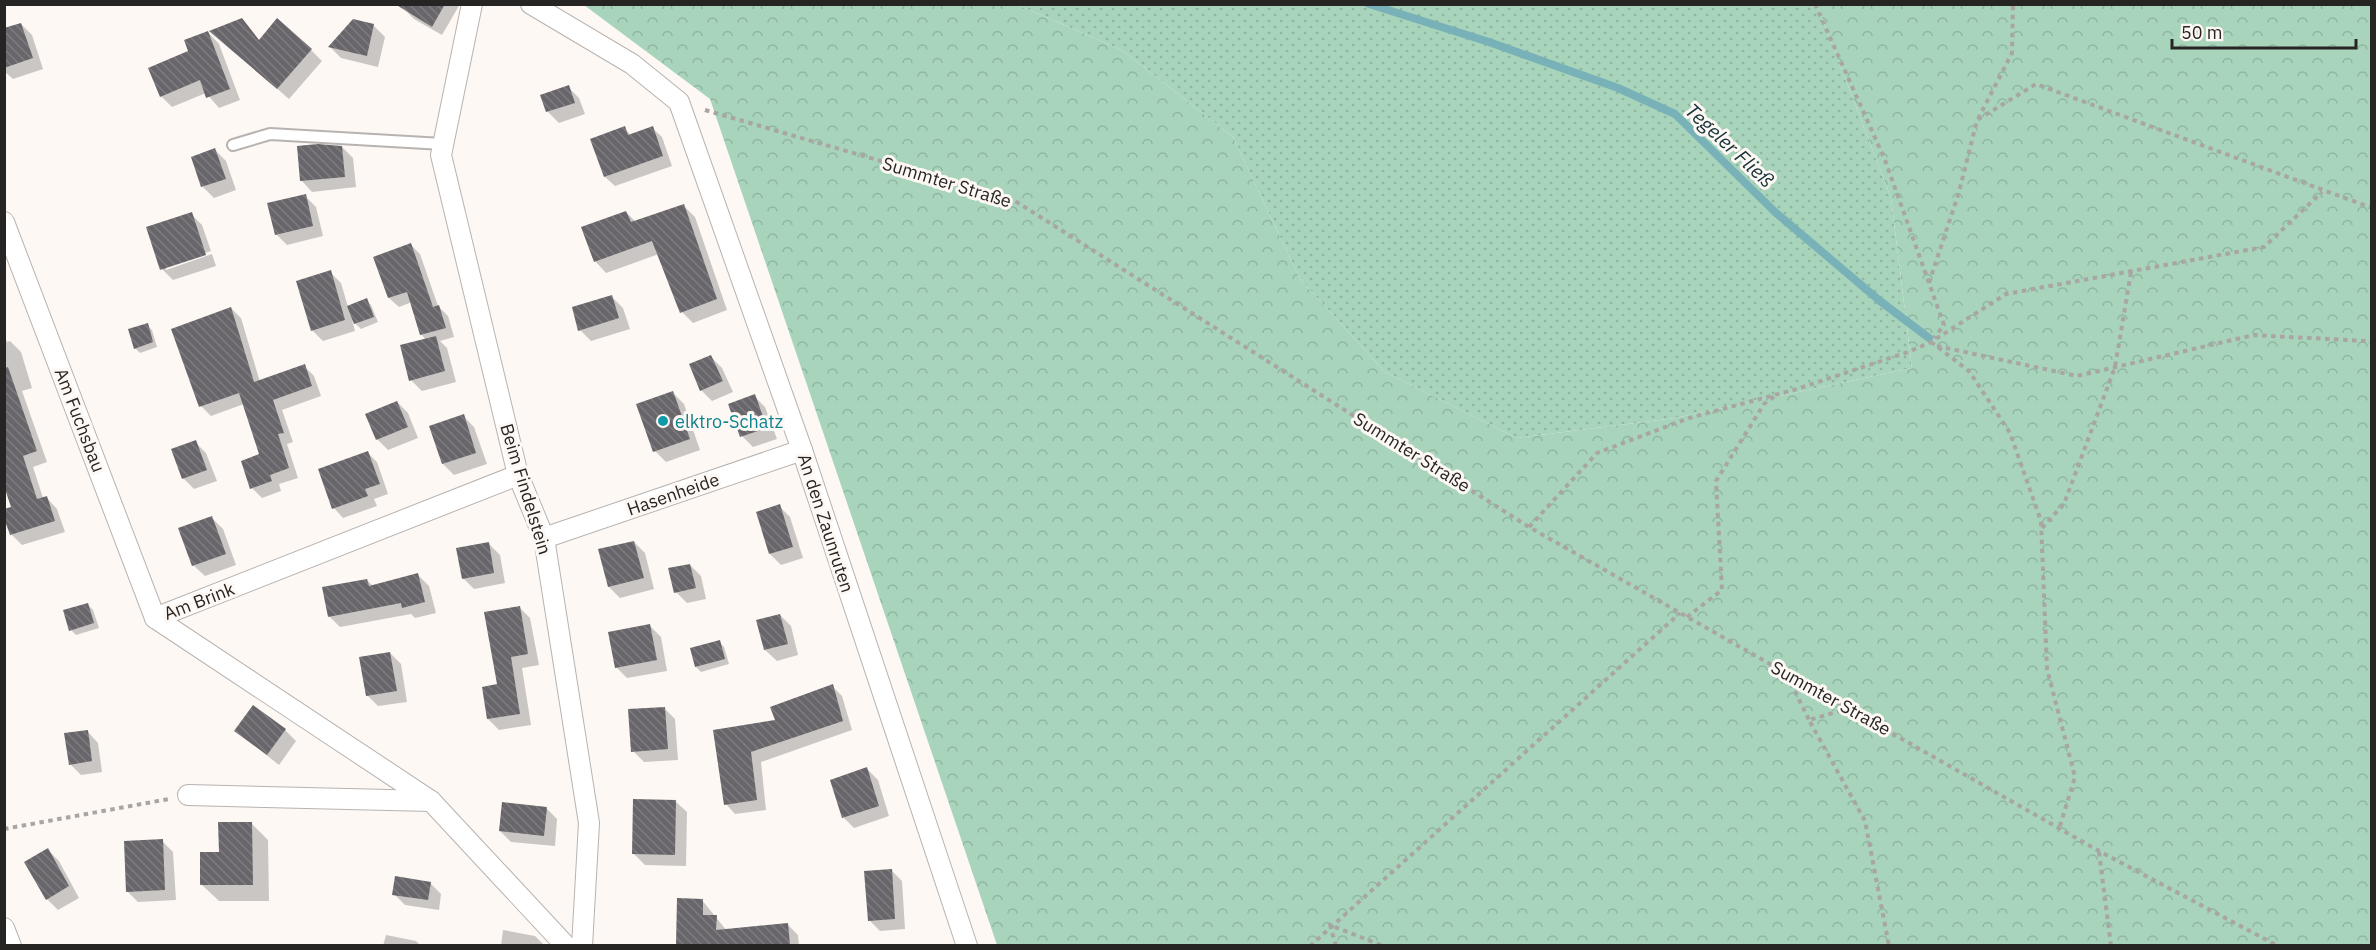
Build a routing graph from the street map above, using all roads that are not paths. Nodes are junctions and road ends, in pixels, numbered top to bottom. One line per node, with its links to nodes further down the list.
1 (472, 4): 3 (street, Beim Findelstein)
2 (531, 4): 6 (street, An den Zaunruten)
3 (443, 144): 4 (lane); 7 (street, Beim Findelstein)
4 (233, 145)
5 (4, 222): 9 (street, Am Fuchsbau)
6 (802, 450): 8 (street, Hasenheide); 16 (street, An den Zaunruten)
7 (518, 475): 8 (street, Beim Findelstein); 9 (street, Am Brink)
8 (544, 538): 15 (street, Beim Findelstein)
9 (155, 618): 11 (street, Am Brink)
10 (188, 795): 11 (street)
11 (431, 801): 14 (street, Am Brink)
12 (4, 928): 13 (street)
13 (11, 945)
14 (566, 945)
15 (582, 945)
16 (967, 945)

